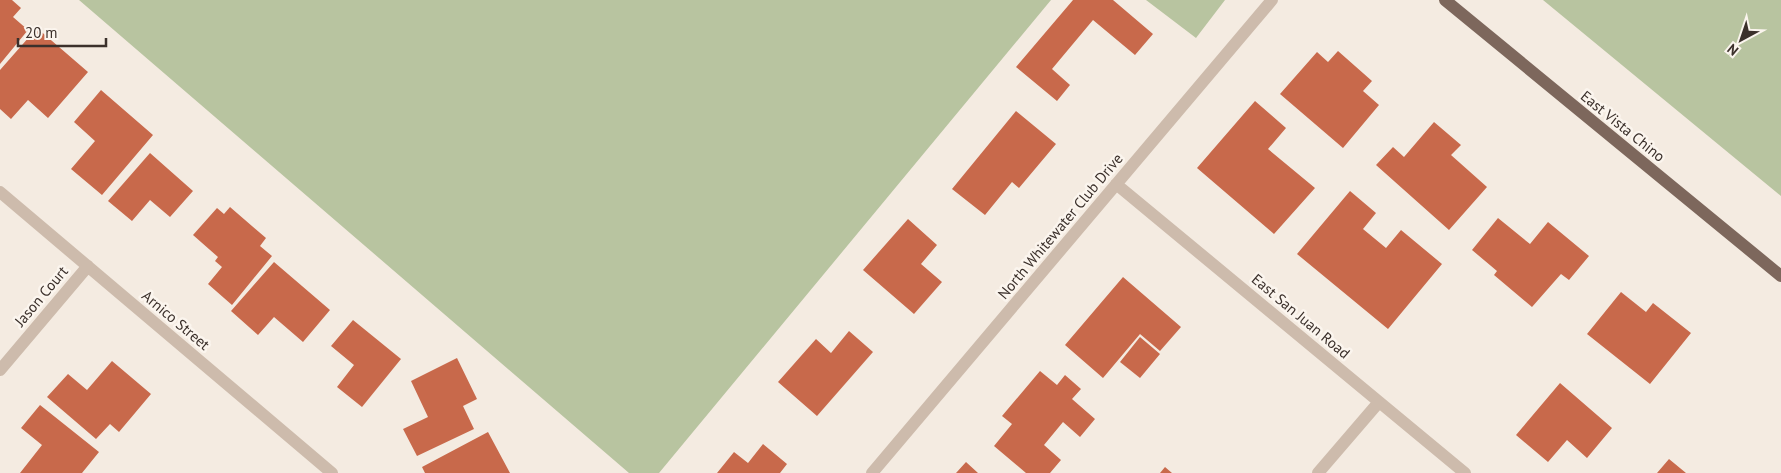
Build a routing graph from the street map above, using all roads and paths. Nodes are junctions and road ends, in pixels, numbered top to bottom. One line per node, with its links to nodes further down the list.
1 (1272, 0): 3 (street, North Whitewater Club Drive)
2 (1445, 0): 6 (main road, East Vista Chino)
3 (1116, 184): 8 (street, East San Juan Road); 10 (street, North Whitewater Club Drive)
4 (0, 192): 5 (street, Arnico Street)
5 (88, 266): 7 (street, Jason Court); 9 (street, Arnico Street)
6 (1781, 276)
7 (0, 370)
8 (1379, 402): 11 (street); 12 (street, East San Juan Road)
9 (332, 473)
10 (872, 473)
11 (1318, 473)
12 (1465, 473)

